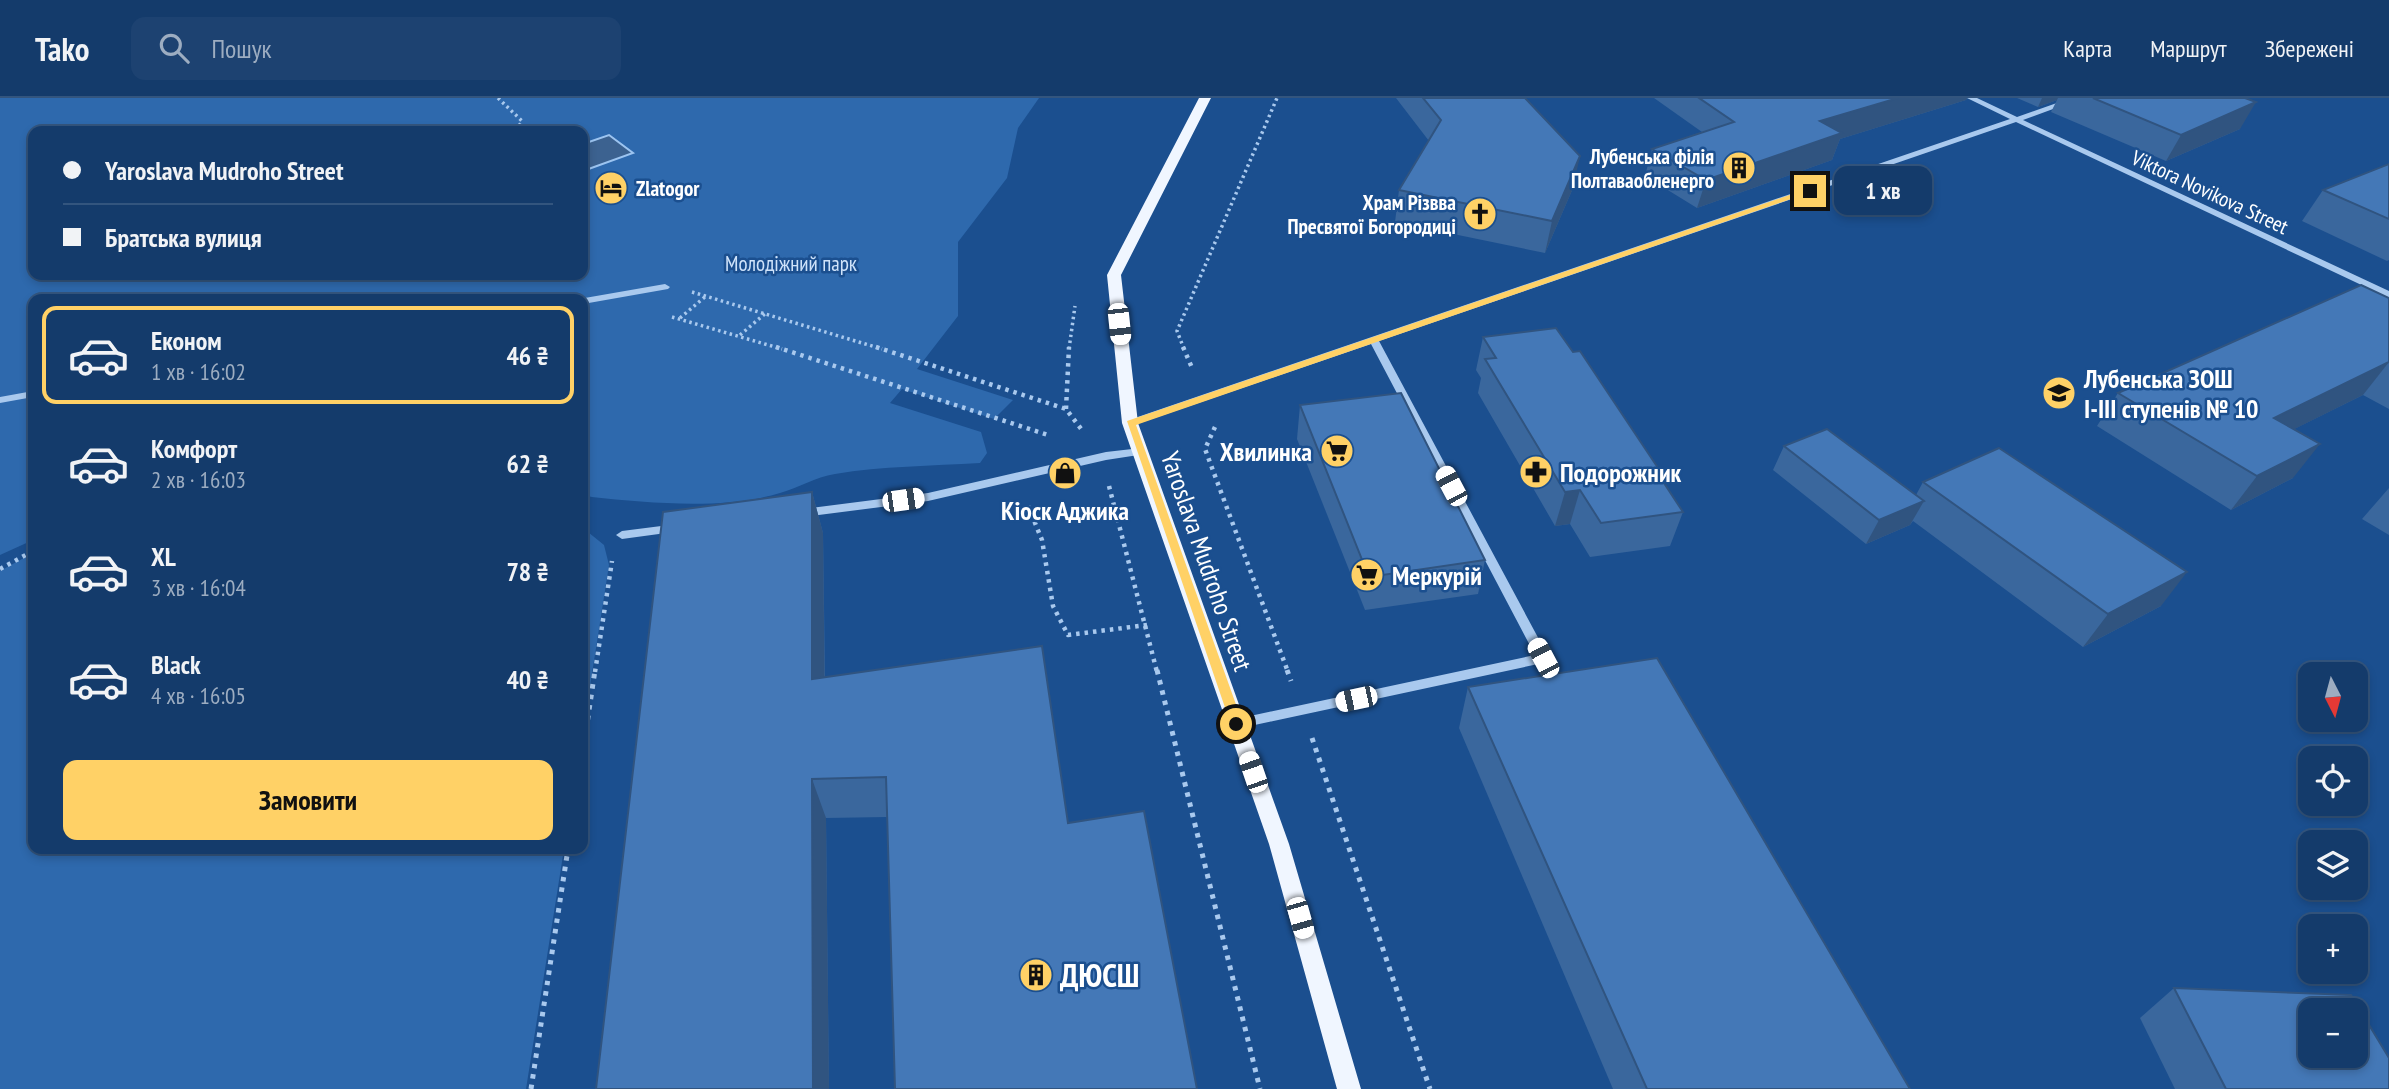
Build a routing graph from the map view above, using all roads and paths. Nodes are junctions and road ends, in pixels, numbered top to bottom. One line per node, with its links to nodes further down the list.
1 (498, 98): 7 (path)
2 (1205, 98): 20 (main road, Yaroslava Mudroho Street)
3 (1277, 98): 17 (path)
4 (1971, 98): 6 (street)
5 (2079, 98): 6 (street)
6 (2016, 122): 9 (street, Viktora Novikova Street); 15 (street)
7 (519, 126)
8 (665, 287): 10 (street); 12 (path)
9 (2389, 295)
10 (588, 300)
11 (1075, 306): 19 (path)
12 (767, 312): 14 (path); 19 (path)
13 (667, 316): 14 (path)
14 (740, 335): 22 (path)
15 (1373, 339): 17 (street); 30 (street)
16 (28, 395): 18 (street)
17 (1206, 398): 20 (street); 30 (path)
18 (0, 400)
19 (1066, 409): 22 (path)
20 (1130, 423): 21 (main road, Yaroslava Mudroho Street)
21 (1141, 452): 22 (street); 32 (main road, Yaroslava Mudroho Street)
22 (1101, 455): 23 (street); 29 (path)
23 (999, 481): 24 (street); 29 (path)
24 (793, 514)
25 (687, 527): 26 (street)
26 (622, 535): 31 (path)
27 (28, 554): 28 (path)
28 (0, 569)
29 (1147, 625): 35 (path)
30 (1303, 710): 32 (street); 37 (path)
31 (588, 718)
32 (1236, 724): 36 (main road, Yaroslava Mudroho Street)
33 (567, 854): 34 (path)
34 (531, 1089)
35 (1260, 1089)
36 (1349, 1089)
37 (1430, 1089)

